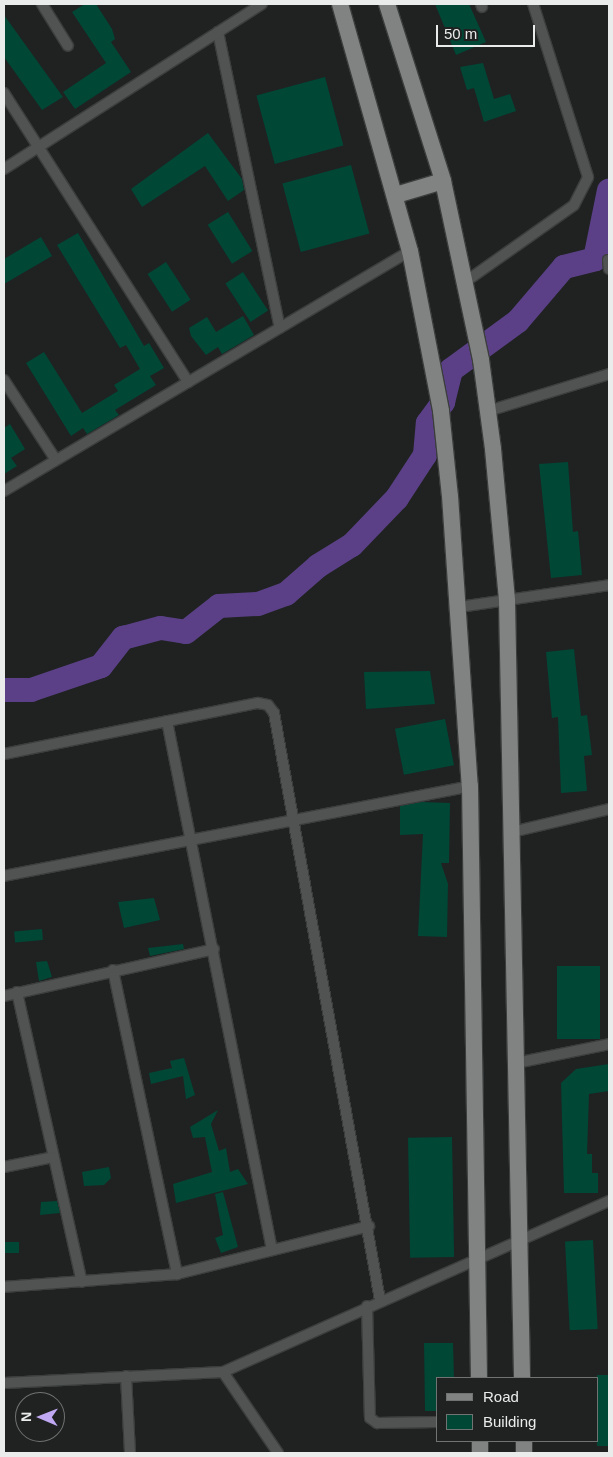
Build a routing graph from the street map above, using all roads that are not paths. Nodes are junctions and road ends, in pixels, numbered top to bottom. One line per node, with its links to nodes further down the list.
1 (42, 4): 7 (street)
2 (262, 4): 6 (street)
3 (340, 4): 12 (main road)
4 (387, 4): 11 (main road)
5 (533, 4): 14 (street)
6 (218, 32): 9 (street); 15 (street)
7 (68, 46)
8 (4, 92): 9 (street)
9 (39, 145): 10 (street); 18 (street)
10 (4, 169)
11 (443, 182): 12 (main road); 14 (main road)
12 (396, 195): 13 (main road)
13 (410, 251): 15 (street); 24 (main road)
14 (465, 282): 19 (main road)
15 (280, 328): 18 (street)
16 (609, 374): 19 (street)
17 (4, 380): 20 (street)
18 (188, 382): 20 (street)
19 (488, 411): 23 (main road)
20 (56, 460): 21 (street)
21 (4, 491)
22 (609, 585): 23 (street)
23 (507, 600): 24 (street); 30 (main road)
24 (459, 607): 27 (main road)
25 (167, 721): 26 (street); 29 (street); 31 (street)
26 (4, 754)
27 (470, 786): 29 (street); 45 (main road)
28 (609, 809): 30 (street)
29 (296, 818): 31 (street); 42 (street)
30 (512, 832): 38 (main road)
31 (191, 839): 32 (street); 33 (street)
32 (4, 876)
33 (214, 949): 34 (street); 44 (street)
34 (113, 970): 35 (street); 46 (street)
35 (17, 992): 36 (street); 39 (street)
36 (4, 996)
37 (609, 1044): 38 (street)
38 (516, 1063): 43 (main road)
39 (53, 1157): 40 (street); 47 (street)
40 (4, 1167)
41 (609, 1201): 43 (street)
42 (369, 1226): 44 (street); 49 (street)
43 (518, 1240): 45 (street); 54 (main road)
44 (272, 1250): 46 (street)
45 (478, 1256): 49 (street); 53 (main road)
46 (177, 1274): 47 (street)
47 (82, 1282): 48 (street)
48 (4, 1287)
49 (380, 1300): 50 (street)
50 (367, 1306): 51 (street); 56 (street)
51 (223, 1372): 52 (street); 58 (street)
52 (126, 1376): 55 (street); 57 (street)
53 (479, 1377)
54 (522, 1377)
55 (4, 1383)
56 (436, 1422)
57 (130, 1453)
58 (278, 1453)

